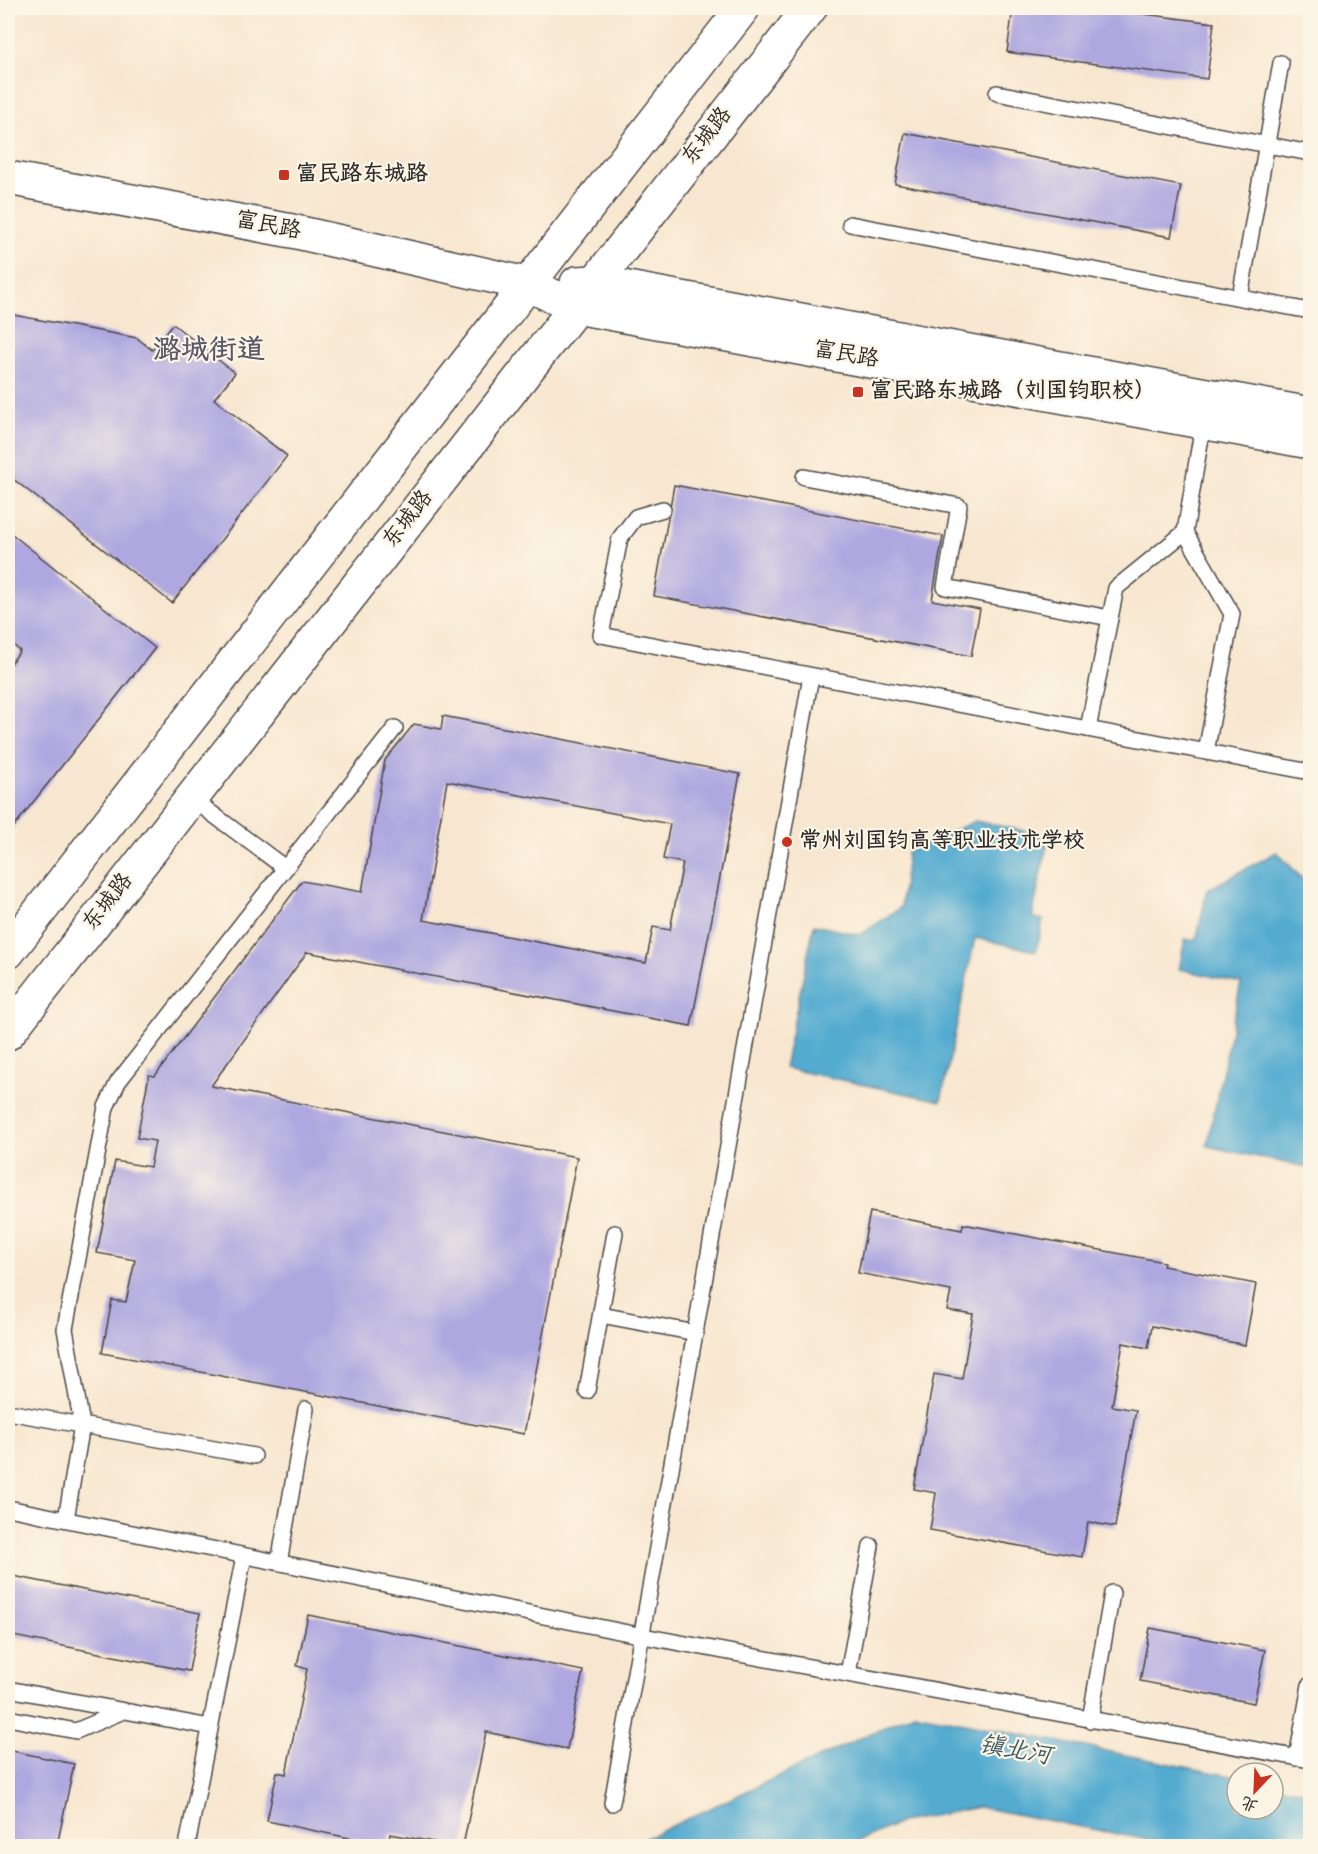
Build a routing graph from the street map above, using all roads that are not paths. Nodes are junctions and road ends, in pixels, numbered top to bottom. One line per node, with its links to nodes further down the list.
1 (743, 8): 9 (main road)
2 (810, 8): 10 (main road, 东城路)
3 (1281, 63): 5 (lane)
4 (997, 93): 5 (lane)
5 (1266, 144): 6 (lane); 11 (lane)
6 (1311, 153)
7 (8, 178): 9 (main road, 富民路)
8 (850, 224): 11 (lane)
9 (527, 284): 10 (main road, 富民路); 27 (main road)
10 (585, 294): 13 (main road, 富民路); 25 (main road, 东城路)
11 (1240, 297): 12 (lane)
12 (1311, 311)
13 (1206, 409): 14 (main road, 富民路); 15 (main road, 富民路); 18 (lane)
14 (1311, 414)
15 (1311, 442)
16 (804, 477): 19 (lane)
17 (663, 508): 20 (lane)
18 (1185, 532): 19 (lane); 23 (lane)
19 (1110, 618): 22 (lane)
20 (811, 676): 22 (lane); 31 (lane)
21 (395, 728): 26 (lane)
22 (1088, 729): 23 (lane)
23 (1206, 752): 24 (lane)
24 (1311, 772)
25 (192, 798): 26 (lane); 28 (main road, 东城路)
26 (285, 868): 35 (lane)
27 (8, 952)
28 (8, 1033)
29 (615, 1233): 30 (lane)
30 (601, 1315): 31 (lane); 32 (lane)
31 (696, 1333): 43 (lane)
32 (587, 1391)
33 (306, 1409): 41 (lane)
34 (8, 1412): 35 (lane)
35 (82, 1425): 36 (lane); 38 (lane)
36 (254, 1456)
37 (8, 1508): 38 (lane)
38 (66, 1519): 40 (lane)
39 (871, 1546): 44 (lane)
40 (244, 1556): 41 (lane); 50 (lane)
41 (279, 1563): 43 (lane)
42 (1112, 1593): 49 (lane)
43 (643, 1636): 44 (lane); 52 (lane)
44 (848, 1674): 49 (lane)
45 (1311, 1685): 51 (lane)
46 (8, 1689): 47 (lane)
47 (123, 1711): 48 (lane); 50 (lane)
48 (8, 1718)
49 (1090, 1720): 51 (lane)
50 (210, 1727): 53 (lane)
51 (1304, 1759)
52 (612, 1803)
53 (187, 1846)

